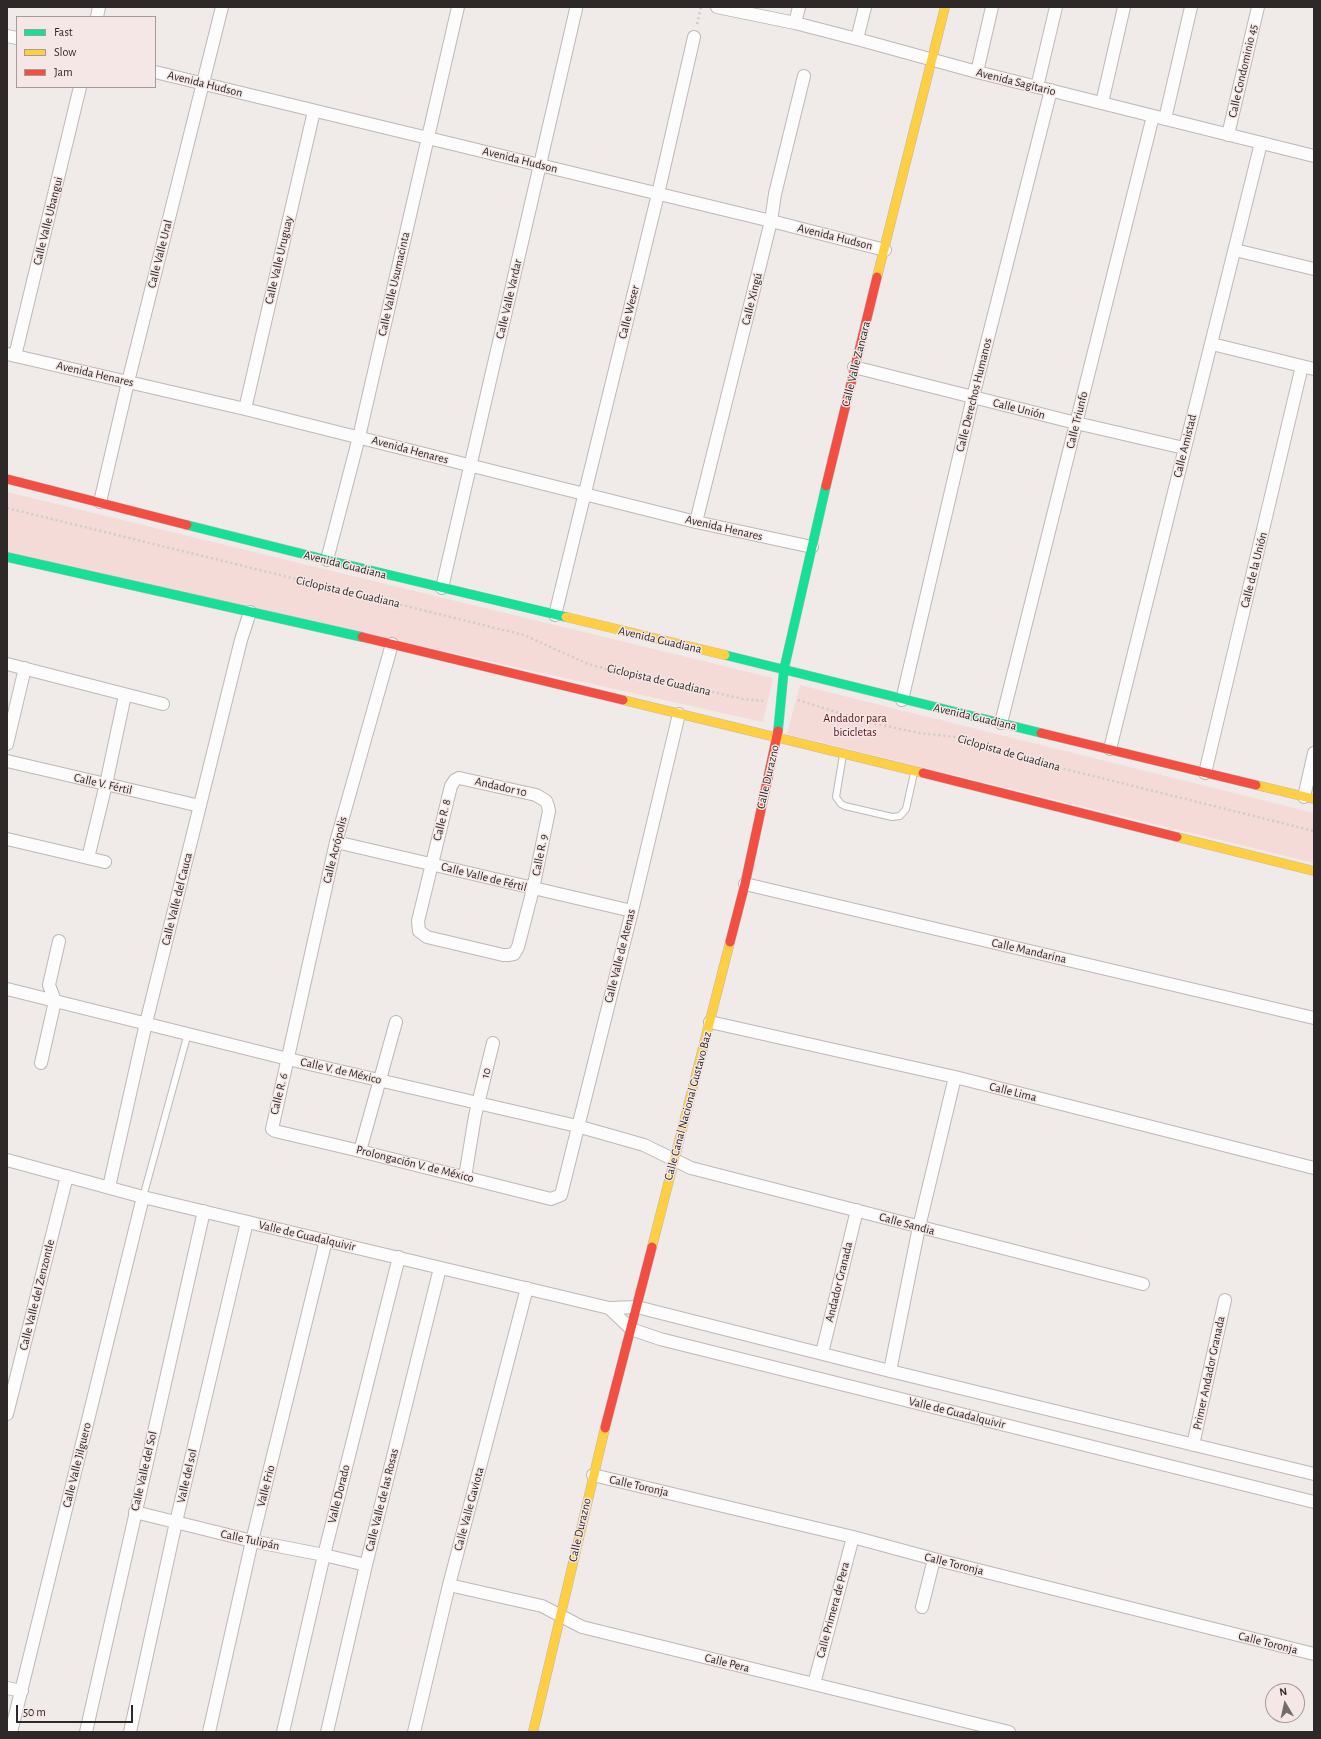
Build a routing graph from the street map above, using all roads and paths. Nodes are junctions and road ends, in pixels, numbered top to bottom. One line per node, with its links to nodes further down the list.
1 (222, 7): 21 (street, Calle Valle Ural)
2 (458, 7): 30 (street, Calle Valle Usumacinta)
3 (701, 7): 15 (path)
4 (717, 7): 14 (street, Avenida Sagitario)
5 (799, 7): 14 (street)
6 (865, 7): 16 (street)
7 (945, 7): 17 (street, Calle Valle Zancara)
8 (992, 7): 19 (street)
9 (1056, 7): 22 (street)
10 (1124, 7): 25 (street)
11 (1191, 7): 28 (street)
12 (1258, 7): 29 (street, Calle Condominio 45)
13 (576, 9): 33 (street, Calle Valle Vardar)
14 (795, 23): 16 (street, Avenida Sagitario)
15 (694, 38): 34 (street, Calle Weser)
16 (857, 39): 17 (street, Avenida Sagitario)
17 (932, 59): 19 (street, Avenida Sagitario); 36 (street, Calle Valle Zancara)
18 (156, 72): 21 (street, Avenida Hudson)
19 (977, 72): 22 (street, Avenida Sagitario)
20 (804, 76): 35 (street, Calle Xingú)
21 (203, 83): 26 (street, Avenida Hudson); 43 (street, Calle Valle Ural)
22 (1036, 87): 24 (street, Avenida Sagitario)
23 (80, 88): 40 (street, Calle Valle Ubangui)
24 (1050, 90): 25 (street, Avenida Sagitario); 44 (street, Calle Derechos Humanos)
25 (1102, 103): 27 (street, Avenida Sagitario)
26 (314, 111): 30 (street, Avenida Hudson); 45 (street, Calle Valle Uruguay)
27 (1153, 116): 28 (street, Avenida Sagitario); 46 (street, Calle Triunfo)
28 (1165, 119): 29 (street, Avenida Sagitario)
29 (1228, 135): 31 (street, Avenida Sagitario)
30 (428, 138): 33 (street, Avenida Hudson); 47 (street, Calle Valle Usumacinta)
31 (1261, 143): 32 (street, Avenida Sagitario); 37 (street, Calle Amistad)
32 (1314, 156)
33 (540, 165): 34 (street, Avenida Hudson); 49 (street, Calle Valle Vardar)
34 (658, 194): 35 (street, Avenida Hudson); 51 (street, Calle Weser)
35 (771, 221): 36 (street, Avenida Hudson); 54 (street, Calle Xingú)
36 (885, 250): 41 (street, Calle Valle Zancara)
37 (1235, 250): 38 (street); 39 (street, Calle Amistad)
38 (1314, 269)
39 (1212, 344): 42 (street); 48 (street, Calle Amistad)
40 (11, 355): 43 (street, Avenida Henares)
41 (854, 367): 44 (street, Calle Unión); 55 (street, Calle Valle Zancara)
42 (1308, 368): 78 (street, Calle de la Unión)
43 (128, 382): 45 (street, Avenida Henares); 52 (street, Calle Valle Ural)
44 (973, 397): 46 (street, Calle Unión); 67 (street, Calle Derechos Humanos)
45 (246, 409): 47 (street, Avenida Henares)
46 (1076, 423): 48 (street, Calle Unión); 70 (street, Calle Triunfo)
47 (359, 437): 49 (street, Avenida Henares); 57 (street, Calle Valle Usumacinta)
48 (1184, 448): 73 (street, Calle Amistad)
49 (471, 466): 51 (street, Avenida Henares); 58 (street, Calle Valle Vardar)
50 (7, 479): 52 (street, Avenida Guadiana)
51 (584, 494): 54 (street, Avenida Henares); 60 (street, Calle Weser)
52 (100, 502): 57 (street, Avenida Guadiana)
53 (7, 508): 66 (path, Ciclopista de Guadiana)
54 (696, 522): 55 (street, Avenida Henares)
55 (812, 547): 64 (street, Calle Valle Zancara)
56 (7, 557): 59 (street)
57 (327, 560): 58 (street, Avenida Guadiana)
58 (442, 588): 60 (street, Avenida Guadiana)
59 (250, 612): 61 (street); 83 (street, Calle Valle del Cauca)
60 (555, 616): 64 (street, Avenida Guadiana)
61 (392, 644): 69 (street); 86 (street, Calle Acrópolis)
62 (7, 664): 63 (street)
63 (24, 668): 65 (street); 72 (street)
64 (784, 669): 66 (street, Calle Durazno); 67 (street, Avenida Guadiana)
65 (125, 695): 68 (street); 80 (street)
66 (781, 699): 71 (street, Calle Durazno); 84 (path, Ciclopista de Guadiana)
67 (902, 700): 70 (street, Avenida Guadiana)
68 (163, 704)
69 (679, 714): 71 (street); 93 (street, Calle Valle de Atenas)
70 (1001, 723): 73 (street, Avenida Guadiana)
71 (777, 738): 75 (street); 91 (street, Calle Durazno)
72 (7, 744)
73 (1110, 749): 78 (street, Avenida Guadiana)
74 (1314, 753): 81 (street)
75 (843, 755): 77 (street); 77 (lane)
76 (7, 761): 80 (street, Calle V. Fértil)
77 (914, 771): 90 (street)
78 (1205, 773): 81 (street, Avenida Guadiana)
79 (455, 780): 82 (street, Andador 10); 89 (street, Calle R. 8)
80 (106, 784): 83 (street, Calle V. Fértil); 87 (street)
81 (1309, 798)
82 (546, 801): 92 (street, Calle R. 9)
83 (200, 806): 101 (street, Calle Valle del Cauca)
84 (1314, 831)
85 (7, 839): 87 (street)
86 (336, 842): 89 (street, Calle Valle de Fértil); 104 (street, Calle Acrópolis)
87 (88, 858): 88 (street)
88 (105, 862)
89 (432, 863): 92 (street, Calle Valle de Fértil); 95 (street, Calle R. 8)
90 (1314, 871)
91 (744, 884): 98 (street, Calle Mandarina); 100 (street, Calle Canal Nacional Gustavo Baz)
92 (533, 889): 93 (street, Calle Valle de Fértil); 95 (street, Calle R. 9)
93 (632, 911): 109 (street, Calle Valle de Atenas)
94 (59, 941): 97 (street)
95 (514, 954)
96 (7, 989): 97 (street, Calle V. de México)
97 (55, 1001): 101 (street, Calle V. de México); 105 (street)
98 (1314, 1018)
99 (396, 1022): 107 (street)
100 (710, 1022): 106 (street, Calle Lima); 112 (street, Calle Canal Nacional Gustavo Baz)
101 (146, 1023): 102 (street, Calle V. de México); 117 (street, Calle Valle del Cauca)
102 (188, 1033): 104 (street, Calle V. de México); 118 (lane)
103 (493, 1043): 108 (street, 10)
104 (288, 1059): 107 (street, Calle V. de México); 110 (street, Calle R. 6)
105 (41, 1063)
106 (954, 1077): 114 (street, Calle Lima); 123 (street)
107 (379, 1080): 108 (street, Calle V. de México); 111 (street)
108 (478, 1103): 109 (street, Calle V. de México); 116 (street)
109 (577, 1126): 112 (street, Calle V. de México); 119 (street, Calle Valle de Atenas)
110 (272, 1129): 111 (street, Prolongación V. de México)
111 (360, 1151): 116 (street, Prolongación V. de México)
112 (674, 1159): 120 (street, Calle Sandia); 130 (street, Calle Canal Nacional Gustavo Baz)
113 (7, 1160): 115 (street, Valle de Guadalquivir)
114 (1314, 1168)
115 (67, 1176): 117 (street, Valle de Guadalquivir); 135 (street, Calle Valle del Zenzontle)
116 (465, 1177): 119 (street, Prolongación V. de México)
117 (109, 1187): 118 (street, Valle de Guadalquivir)
118 (143, 1197): 121 (street, Valle de Guadalquivir); 153 (street, Calle Valle Jilguero)
119 (558, 1197)
120 (857, 1210): 123 (street, Calle Sandia); 133 (street, Andador Granada)
121 (204, 1211): 122 (street, Valle de Guadalquivir); 140 (street, Calle Valle del Sol)
122 (247, 1222): 124 (street, Valle de Guadalquivir); 141 (street, Valle del sol)
123 (920, 1227): 127 (street, Calle Sandia); 134 (street)
124 (326, 1240): 125 (street, Valle de Guadalquivir); 143 (street, Valle Frio)
125 (399, 1257): 126 (street, Valle de Guadalquivir); 144 (street, Valle Dorado)
126 (440, 1268): 128 (street, Valle de Guadalquivir); 146 (street, Calle Valle de las Rosas)
127 (1143, 1284)
128 (527, 1288): 131 (street, Valle de Guadalquivir); 147 (street, Calle Valle Gaviota)
129 (1225, 1300): 136 (street, Primer Andador Granada)
130 (637, 1307): 131 (street, Valle de Guadalquivir); 132 (street, Calle Canal Nacional Gustavo Baz); 133 (street, Valle de Guadalquivir)
131 (608, 1308): 132 (street, Valle de Guadalquivir)
132 (632, 1329): 138 (street, Calle Durazno); 139 (street, Valle de Guadalquivir)
133 (822, 1353): 134 (street, Valle de Guadalquivir)
134 (890, 1371): 136 (street, Valle de Guadalquivir)
135 (7, 1414)
136 (1193, 1445): 137 (street, Valle de Guadalquivir)
137 (1314, 1474)
138 (593, 1475): 142 (street, Calle Toronja); 149 (street, Calle Durazno)
139 (1314, 1502)
140 (135, 1512): 141 (street, Calle Tulipán); 155 (street, Calle Valle del Sol)
141 (176, 1522): 143 (street, Calle Tulipán); 156 (street, Valle del sol)
142 (853, 1537): 145 (street, Calle Toronja); 151 (street, Calle Primera de Pera)
143 (252, 1541): 144 (street, Calle Tulipán); 157 (street, Valle Frio)
144 (324, 1555): 146 (street, Calle Tulipán); 158 (street, Valle Dorado)
145 (934, 1559): 148 (street); 150 (street, Calle Toronja)
146 (366, 1565): 159 (street, Calle Valle de las Rosas)
147 (449, 1585): 149 (street, Calle Pera); 160 (street, Calle Valle Gaviota)
148 (922, 1607)
149 (560, 1616): 151 (street, Calle Pera); 161 (street, Calle Durazno)
150 (1314, 1654)
151 (814, 1684): 162 (street, Calle Pera)
152 (7, 1688): 153 (street)
153 (22, 1691): 154 (street, Calle Valle Jilguero)
154 (11, 1732)
155 (86, 1732)
156 (130, 1732)
157 (209, 1732)
158 (283, 1732)
159 (327, 1732)
160 (414, 1732)
161 (533, 1732)
162 (1009, 1732)

